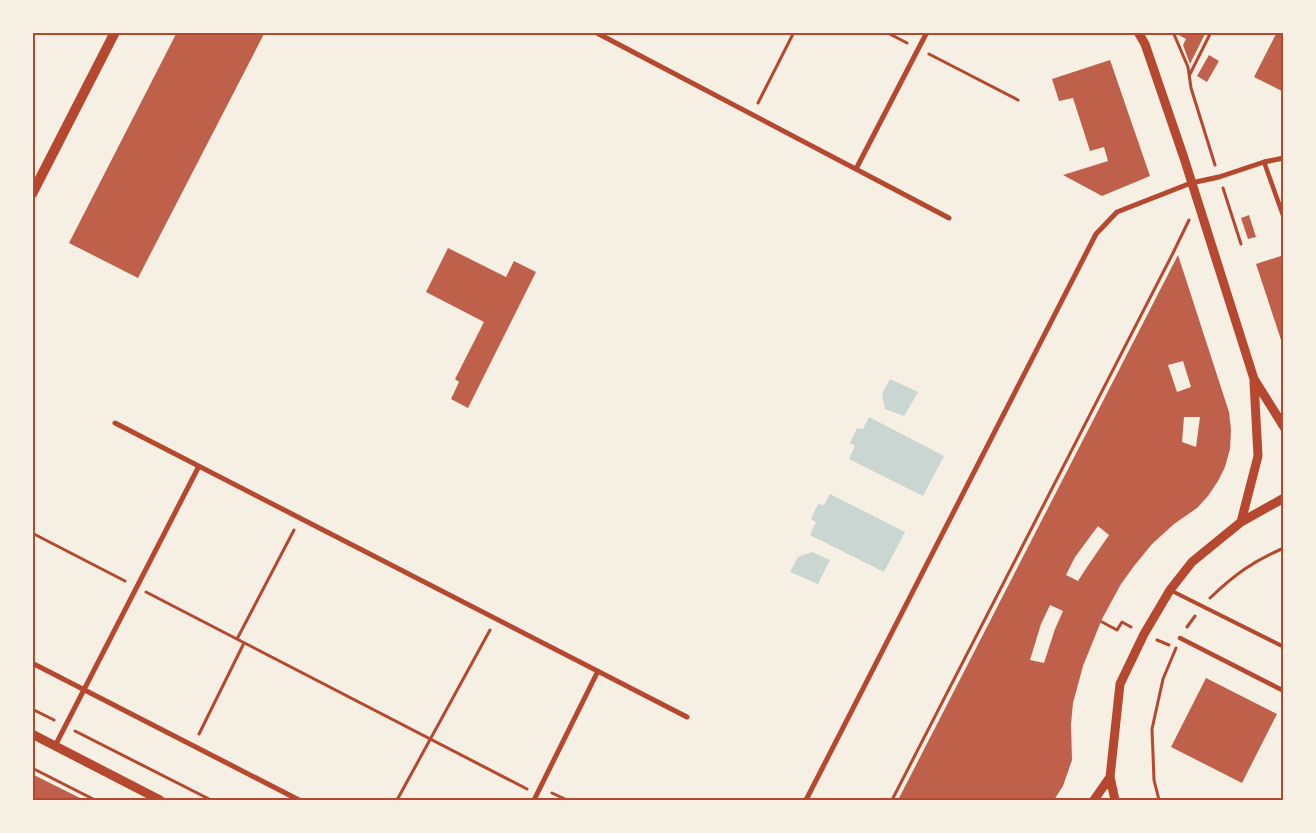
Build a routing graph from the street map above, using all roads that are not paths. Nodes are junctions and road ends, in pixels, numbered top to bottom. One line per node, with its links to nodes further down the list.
1 (115, 32): 9 (main road)
2 (595, 32): 7 (street)
3 (927, 32): 7 (street)
4 (1138, 32): 8 (street)
5 (1284, 158): 6 (street)
6 (1264, 162): 8 (street); 11 (street)
7 (856, 169): 10 (street)
8 (1192, 183): 12 (street); 32 (street)
9 (32, 194)
10 (950, 218)
11 (1284, 218)
12 (1254, 379): 14 (street); 17 (street)
13 (115, 423): 15 (street)
14 (1284, 428)
15 (199, 466): 22 (street); 23 (street)
16 (1284, 498): 17 (street)
17 (1241, 522): 18 (street)
18 (1170, 590): 20 (lane); 28 (street)
19 (1180, 638): 24 (street)
20 (1284, 647)
21 (32, 663): 23 (street)
22 (598, 671): 25 (street); 31 (street)
23 (84, 690): 27 (street); 30 (street)
24 (1284, 691)
25 (687, 717)
26 (32, 734): 27 (street)
27 (55, 746): 29 (street)
28 (1110, 777): 33 (street); 34 (street)
29 (160, 800)
30 (299, 800)
31 (534, 800)
32 (806, 800)
33 (1094, 800)
34 (1116, 800)

